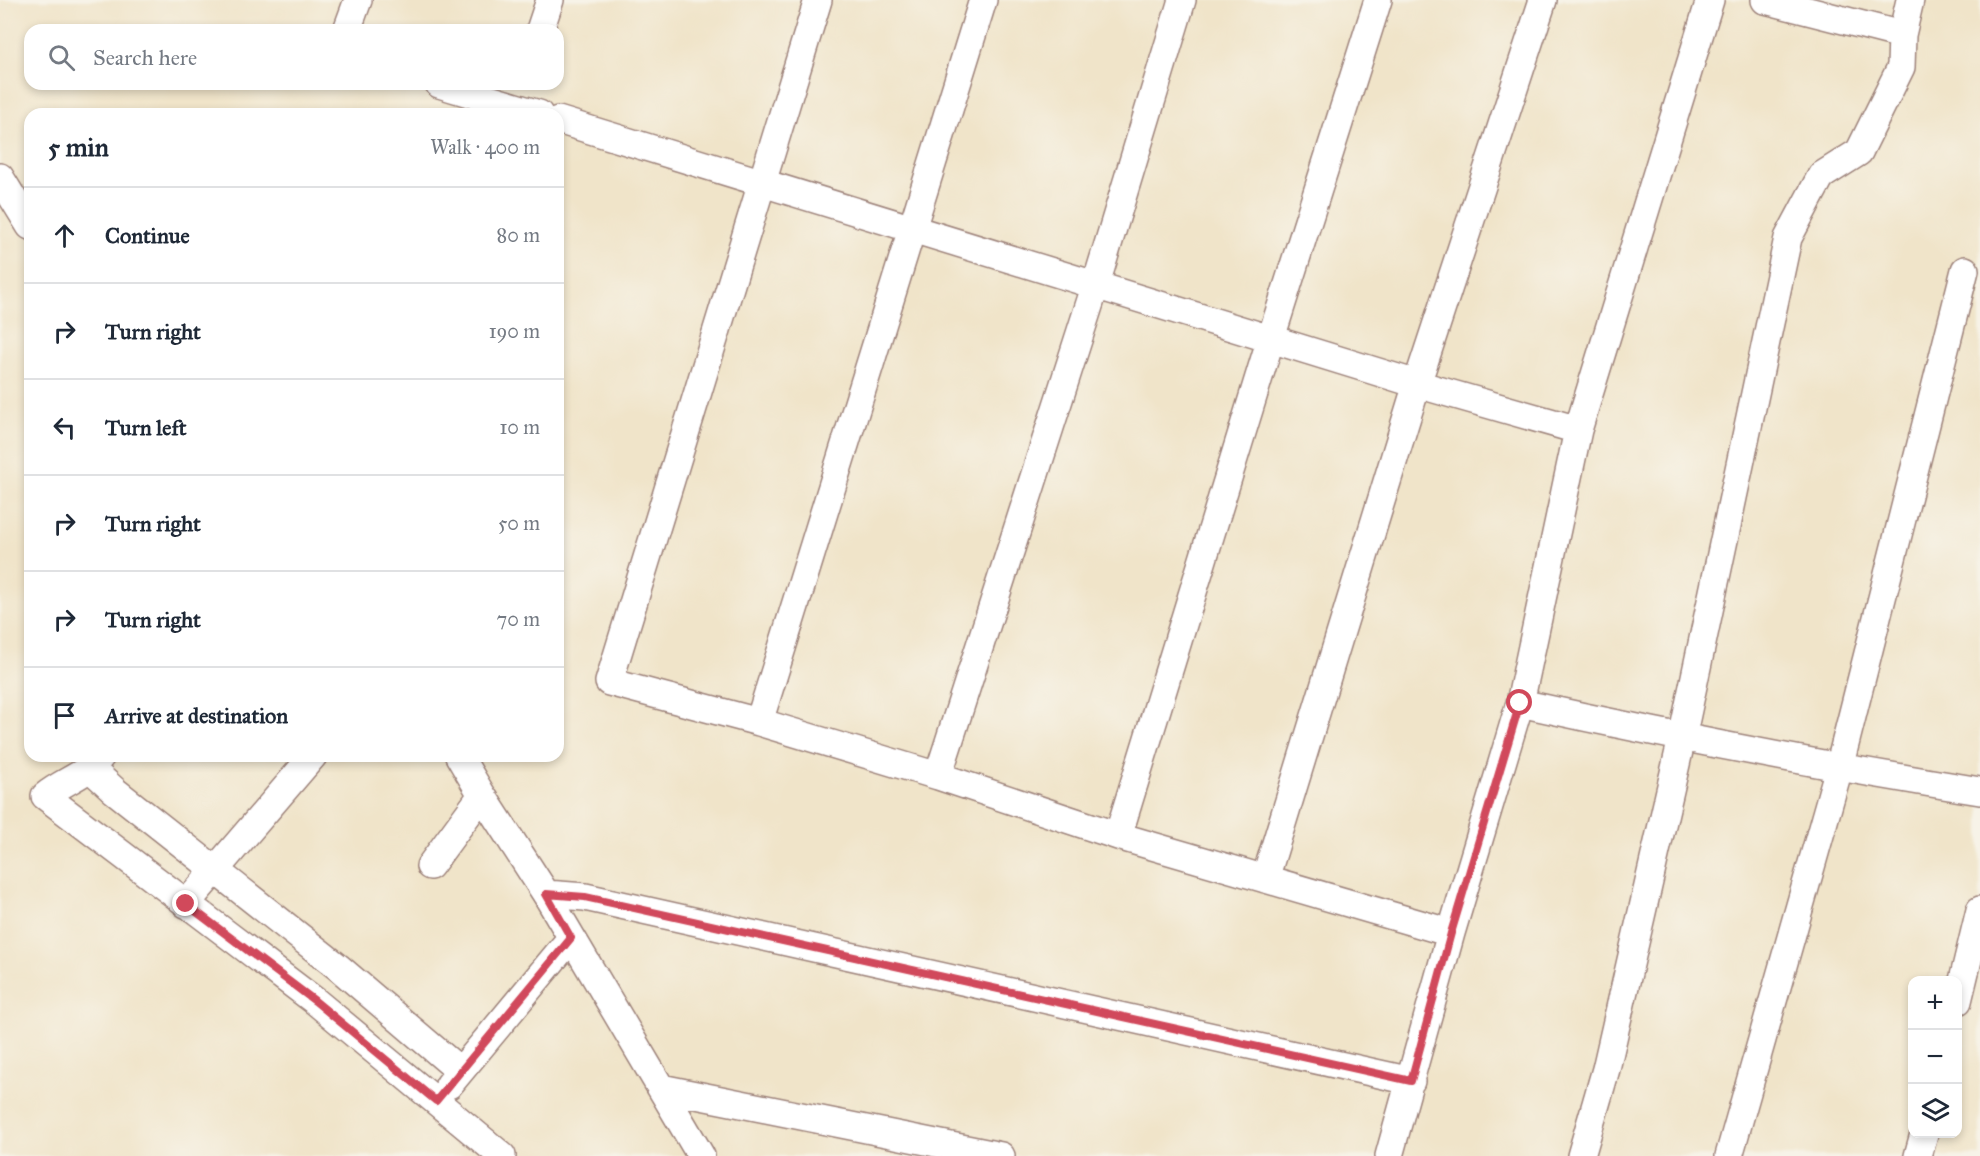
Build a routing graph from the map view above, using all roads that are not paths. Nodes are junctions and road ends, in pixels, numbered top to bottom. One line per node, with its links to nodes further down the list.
1 (358, 0): 11 (street)
2 (550, 0): 12 (street)
3 (818, 0): 18 (street)
4 (983, 0): 20 (street)
5 (1182, 0): 22 (street)
6 (1378, 0): 23 (street)
7 (1543, 0): 24 (street)
8 (1710, 0): 25 (street)
9 (1765, 0): 13 (street)
10 (1910, 0): 13 (street)
11 (349, 24)
12 (542, 24)
13 (1902, 35): 28 (street)
14 (463, 90): 15 (street)
15 (522, 105)
16 (564, 122): 18 (street)
17 (0, 177): 19 (street)
18 (762, 182): 20 (street); 27 (street)
19 (24, 215)
20 (911, 228): 22 (street); 27 (street)
21 (1965, 270): 32 (street)
22 (1096, 284): 23 (street); 33 (street)
23 (1271, 338): 24 (street); 36 (street)
24 (1417, 384): 25 (street); 39 (street)
25 (1578, 430): 26 (street)
26 (1520, 703): 28 (street); 43 (street)
27 (759, 722): 33 (street)
28 (1682, 738): 32 (street); 56 (street)
29 (308, 762): 38 (street)
30 (463, 762): 35 (street)
31 (96, 763): 38 (street); 41 (street)
32 (1839, 768): 34 (street); 57 (street)
33 (938, 776): 36 (street)
34 (1980, 791)
35 (482, 795): 37 (street); 40 (street)
36 (1118, 836): 39 (street)
37 (430, 866)
38 (215, 869): 41 (street); 47 (street)
39 (1265, 879): 43 (street)
40 (546, 894): 44 (street); 48 (street)
41 (186, 904): 50 (street)
42 (1980, 910): 45 (street)
43 (1451, 933): 48 (street)
44 (571, 938): 47 (street); 49 (street)
45 (1972, 973): 46 (street)
46 (1962, 993)
47 (460, 1071): 50 (street)
48 (1411, 1081): 55 (street)
49 (661, 1088): 53 (street); 54 (street)
50 (436, 1101): 52 (street)
51 (1923, 1138): 58 (street)
52 (502, 1156)
53 (701, 1156)
54 (1001, 1156)
55 (1389, 1156)
56 (1581, 1156)
57 (1729, 1156)
58 (1918, 1156)

